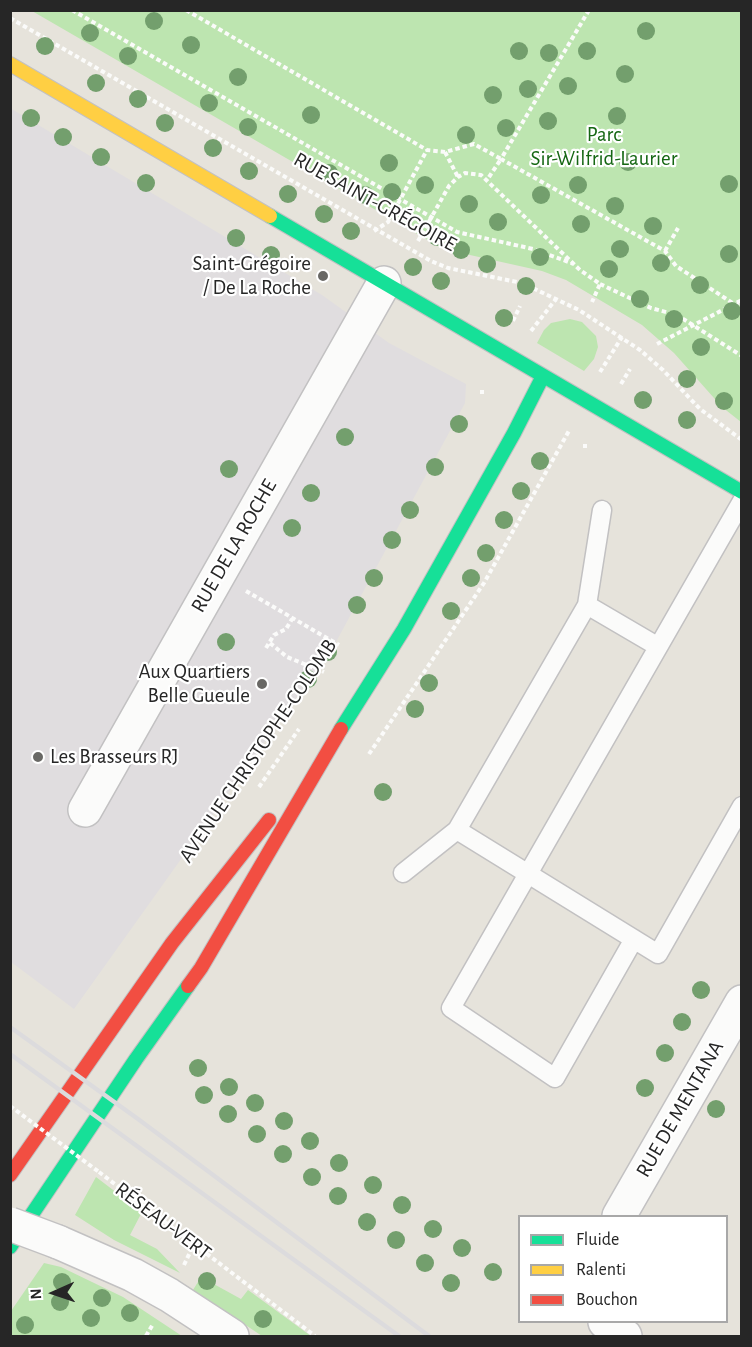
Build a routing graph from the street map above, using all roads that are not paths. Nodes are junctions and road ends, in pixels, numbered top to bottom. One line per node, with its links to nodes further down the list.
1 (10, 64): 2 (main road)
2 (384, 284): 3 (main road); 11 (street, RUE DE LA ROCHE)
3 (543, 376): 4 (main road); 9 (main road, AVENUE CHRISTOPHE-COLOMB)
4 (741, 492)
5 (741, 501): 8 (lane)
6 (602, 510): 7 (lane)
7 (587, 604): 8 (lane); 12 (lane)
8 (657, 646): 14 (lane)
9 (347, 719): 17 (main road, AVENUE CHRISTOPHE-COLOMB); 20 (main road, AVENUE CHRISTOPHE-COLOMB)
10 (741, 806): 15 (lane)
11 (85, 810)
12 (457, 830): 13 (lane); 14 (lane)
13 (403, 873)
14 (528, 874): 15 (lane); 15 (lane)
15 (634, 939)
16 (741, 1002): 18 (street, RUE DE MENTANA)
17 (10, 1175)
18 (620, 1215)
19 (10, 1224): 22 (street, bridge)
20 (10, 1246)
21 (606, 1323): 23 (street)
22 (232, 1336)
23 (625, 1336)

